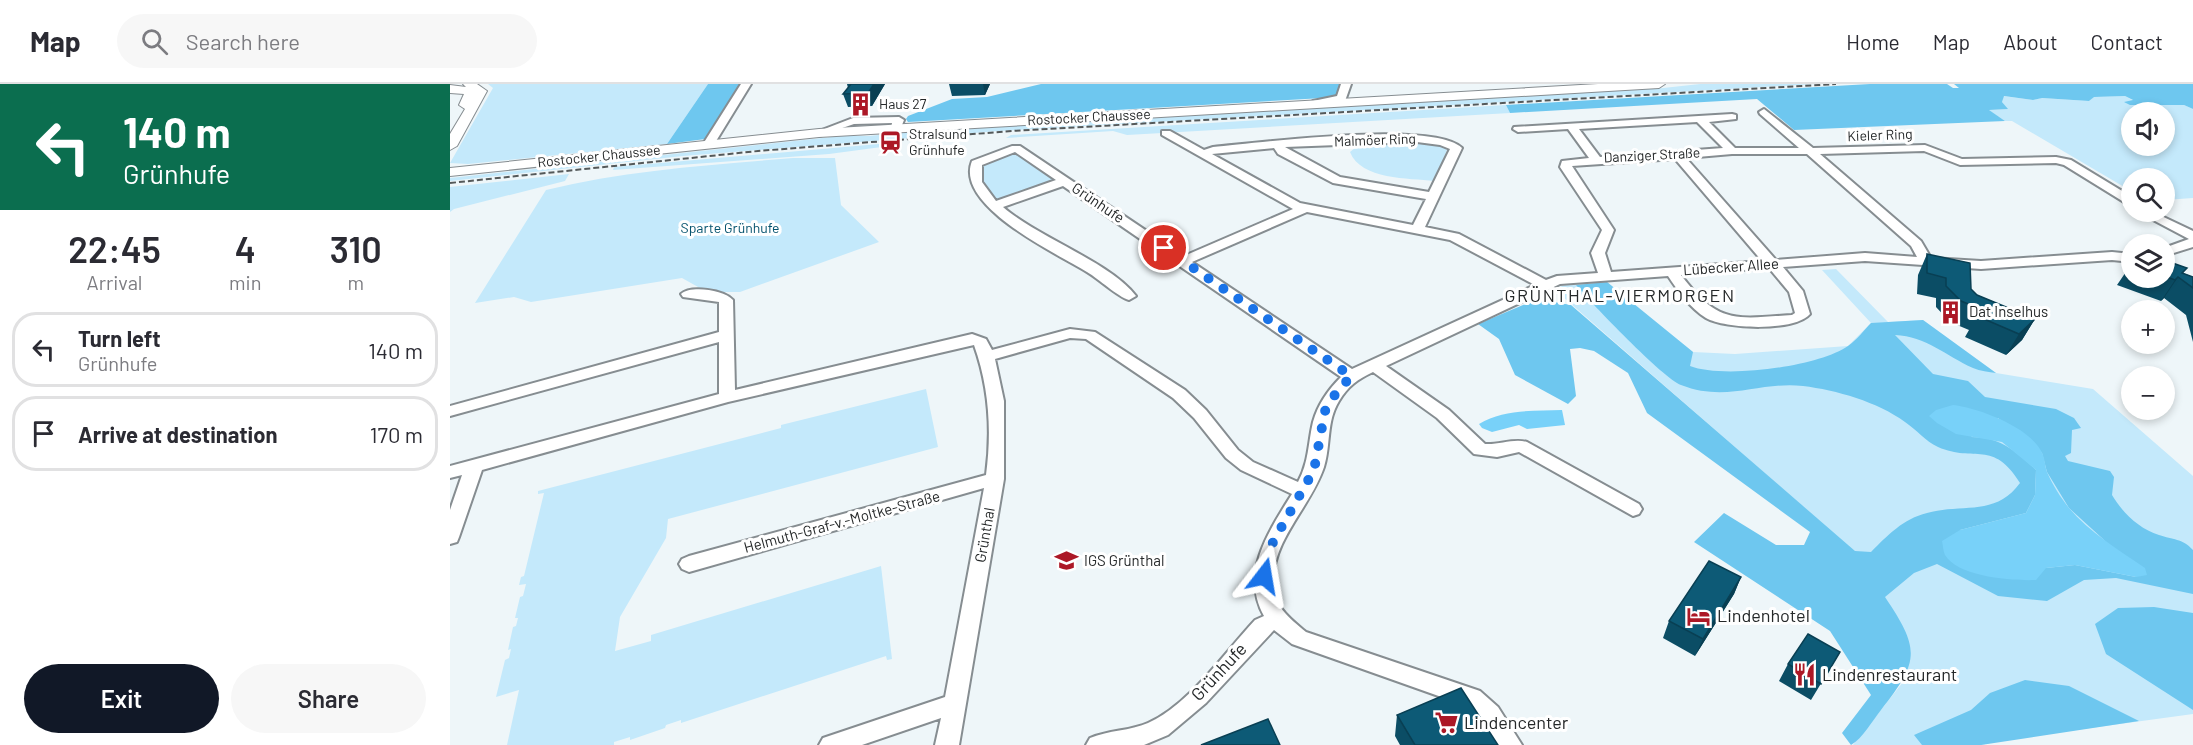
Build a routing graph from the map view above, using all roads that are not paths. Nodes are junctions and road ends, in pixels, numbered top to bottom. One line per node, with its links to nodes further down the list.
1 (469, 84): 15 (main road)
2 (746, 84): 14 (street)
3 (1346, 84): 6 (street, Rostocker Chaussee)
4 (1659, 84): 6 (main road, Rostocker Chaussee)
5 (450, 89): 11 (main road)
6 (1281, 106): 14 (main road, Rostocker Chaussee)
7 (1764, 112): 18 (street)
8 (1732, 117): 9 (street)
9 (1700, 119): 10 (street); 17 (street)
10 (1571, 126): 12 (street); 21 (street)
11 (450, 129)
12 (1518, 129)
13 (1166, 134): 19 (street)
14 (710, 144): 22 (main road, Rostocker Chaussee)
15 (450, 146)
16 (1278, 146): 19 (street, Malmöer Ring); 25 (street); 25 (street, Malmöer Ring)
17 (1732, 151): 18 (street, Danziger Straße); 20 (street, Danziger Straße)
18 (1810, 151): 24 (street, Kieler Ring); 34 (street)
19 (1203, 154): 27 (street)
20 (1677, 154): 21 (street, Danziger Straße); 36 (street)
21 (1596, 159): 38 (street, Danziger Straße)
22 (450, 172)
23 (1065, 181): 26 (street, Grünhufe); 26 (street, Grünhufe); 35 (street, Grünhufe)
24 (2121, 196)
25 (1434, 197): 29 (street, Malmöer Ring)
26 (993, 206): 41 (street, Grünhufe)
27 (1303, 209): 29 (street); 35 (street)
28 (2164, 222): 30 (street)
29 (1418, 229): 39 (street)
30 (2193, 237)
31 (2193, 242): 32 (street)
32 (2175, 250)
33 (2121, 257): 34 (street, Lübecker Allee)
34 (1926, 260): 36 (street, Lübecker Allee)
35 (1183, 261): 45 (street, Grünhufe)
36 (1772, 264): 37 (street, Lübecker Allee); 37 (street)
37 (1671, 271): 38 (street, Lübecker Allee)
38 (1606, 275): 39 (street, Lübecker Allee)
39 (1544, 284): 44 (street, Lübecker Allee)
40 (688, 294): 42 (street)
41 (1128, 296)
42 (726, 335): 46 (street); 47 (street)
43 (988, 356): 46 (street); 50 (street, Grünthal); 51 (street)
44 (1374, 365): 45 (street, Lübecker Allee); 52 (street)
45 (1351, 376): 51 (street)
46 (727, 397): 48 (street)
47 (450, 411)
48 (474, 466): 49 (street); 53 (street)
49 (450, 472)
50 (996, 479): 54 (street, Helmuth-Graf-v.-Moltke-Straße); 56 (street, Grünthal)
51 (1301, 491): 55 (street)
52 (1633, 509)
53 (450, 537)
54 (688, 564)
55 (1275, 621): 59 (street, Grünhufe); 60 (street)
56 (955, 703): 57 (street); 58 (street, Grünthal)
57 (831, 745)
58 (946, 745)
59 (1098, 745)
60 (1510, 745)

